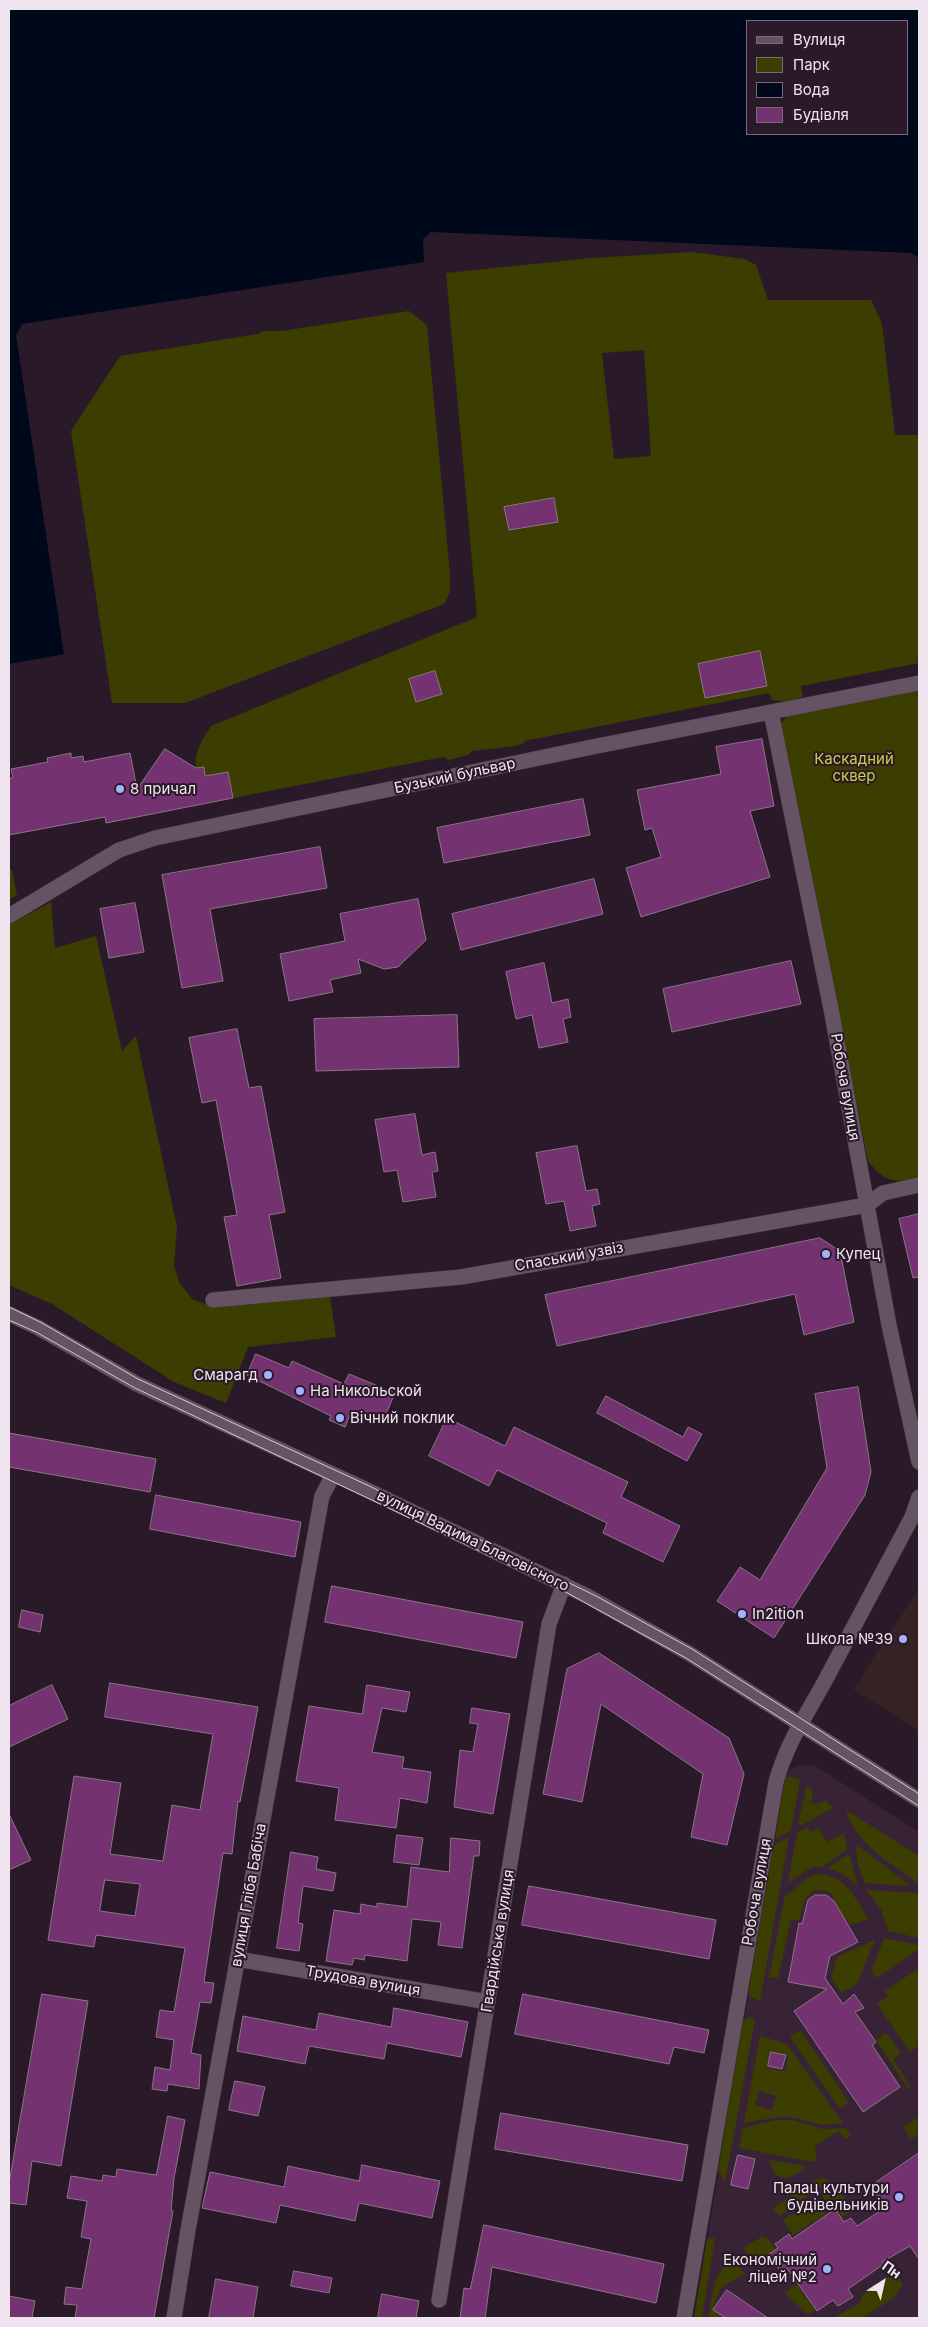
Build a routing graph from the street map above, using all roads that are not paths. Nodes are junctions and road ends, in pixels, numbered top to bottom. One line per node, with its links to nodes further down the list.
1 (919, 683): 2 (street, Бузький бульвар)
2 (771, 712): 3 (street, Бузький бульвар); 5 (street, Робоча вулиця)
3 (9, 916)
4 (919, 1185): 5 (street, Спаський узвіз)
5 (867, 1205): 6 (street, Спаський узвіз); 8 (street, Робоча вулиця)
6 (213, 1300)
7 (9, 1314): 9 (street, вулиця Вадима Благовісного)
8 (919, 1462)
9 (333, 1476): 11 (street, вулиця Вадима Благовісного); 14 (street, вулиця Гліба Бабіча)
10 (919, 1496): 12 (street, Робоча вулиця)
11 (564, 1584): 12 (street, вулиця Вадима Благовісного); 15 (street, Гвардійська вулиця)
12 (799, 1724): 13 (street, вулиця Вадима Благовісного); 18 (street, Робоча вулиця)
13 (919, 1800)
14 (237, 1959): 15 (street, Трудова вулиця); 17 (street, вулиця Гліба Бабіча)
15 (488, 2002): 16 (street, Гвардійська вулиця)
16 (439, 2300)
17 (174, 2318)
18 (684, 2318)

